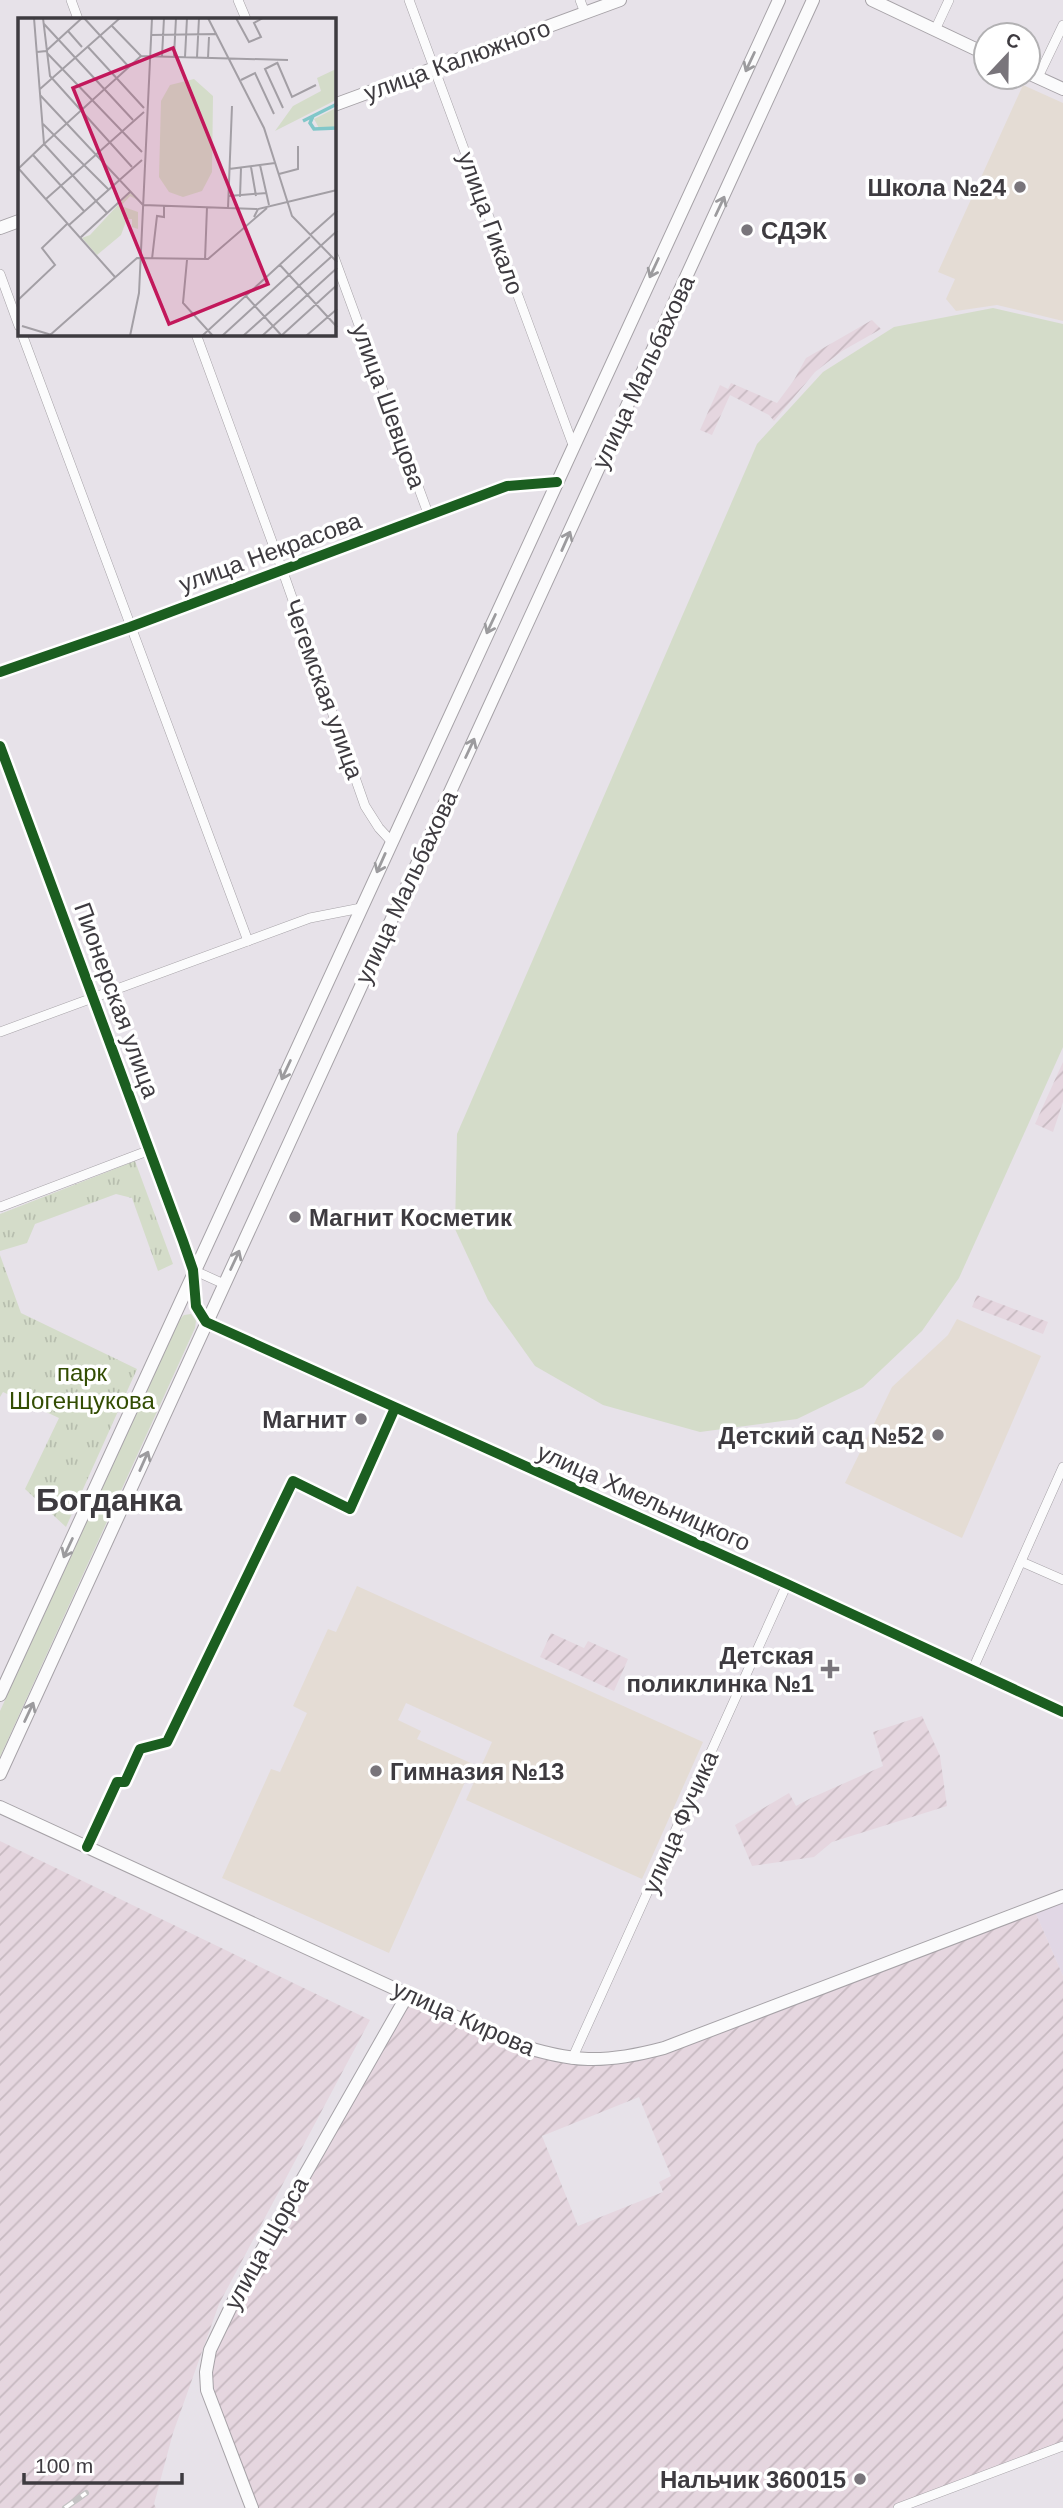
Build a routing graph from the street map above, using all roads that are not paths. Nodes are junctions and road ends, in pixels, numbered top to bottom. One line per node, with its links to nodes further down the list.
1 (71, 0): 11 (street)
2 (238, 0): 12 (street)
3 (408, 0): 17 (street, улица Гикало)
4 (580, 0): 10 (street)
5 (620, 0): 10 (main road, улица Калюжного)
6 (779, 0): 28 (main road, улица Мальбахова, one-way to 28)
7 (813, 0): 43 (main road, улица Мальбахова, one-way to 7)
8 (872, 0): 14 (main road)
9 (949, 0): 14 (street)
10 (585, 13): 17 (main road, улица Калюжного)
11 (78, 18)
12 (246, 18)
13 (1063, 25): 16 (street)
14 (935, 30): 15 (main road)
15 (972, 47)
16 (1042, 60)
17 (434, 67): 20 (main road, улица Калюжного); 28 (street, улица Гикало)
18 (1042, 79): 19 (main road)
19 (1063, 89)
20 (336, 104)
21 (18, 221): 22 (main road)
22 (0, 228)
23 (336, 262): 30 (street, улица Шевцова)
24 (0, 274): 25 (street)
25 (18, 323)
26 (23, 336): 32 (street)
27 (196, 336): 31 (street, Чегемская улица)
28 (573, 446): 29 (main road, улица Мальбахова)
29 (557, 482): 30 (street, улица Некрасова); 35 (main road, улица Мальбахова, one-way to 35)
30 (429, 516): 31 (street, улица Некрасова)
31 (282, 569): 32 (street, улица Некрасова); 35 (street, Чегемская улица)
32 (130, 627): 33 (street, улица Некрасова); 37 (street)
33 (0, 673)
34 (0, 746): 38 (street, Пионерская улица)
35 (391, 841): 36 (main road, улица Мальбахова, one-way to 36)
36 (361, 908): 37 (street); 42 (main road, улица Мальбахова, one-way to 42)
37 (248, 941): 38 (street)
38 (94, 998): 39 (street); 40 (street, Пионерская улица)
39 (0, 1032)
40 (150, 1150): 41 (street); 42 (street, Пионерская улица)
41 (0, 1207)
42 (193, 1270): 43 (street); 44 (main road); 45 (main road, улица Мальбахова)
43 (224, 1284): 46 (main road, улица Мальбахова)
44 (196, 1306): 45 (main road); 46 (main road)
45 (177, 1307): 53 (main road, улица Мальбахова, one-way to 53)
46 (206, 1322): 47 (main road, улица Хмельницкого); 55 (main road, улица Мальбахова, one-way to 46)
47 (394, 1408): 51 (main road, улица Хмельницкого); 57 (street)
48 (1063, 1467): 49 (street)
49 (1022, 1562): 50 (street); 52 (street)
50 (1063, 1580)
51 (787, 1584): 52 (main road, улица Хмельницкого); 60 (street, улица Фучика)
52 (972, 1671): 54 (main road, улица Хмельницкого)
53 (0, 1695)
54 (1063, 1712)
55 (0, 1774)
56 (0, 1807): 57 (main road, улица Кирова)
57 (87, 1847): 59 (main road, улица Кирова)
58 (1063, 1896): 60 (main road, улица Кирова)
59 (408, 1994): 60 (main road, улица Кирова); 62 (main road, улица Щорса)
60 (572, 2059)
61 (1063, 2446): 63 (street)
62 (252, 2508)
63 (898, 2508)

